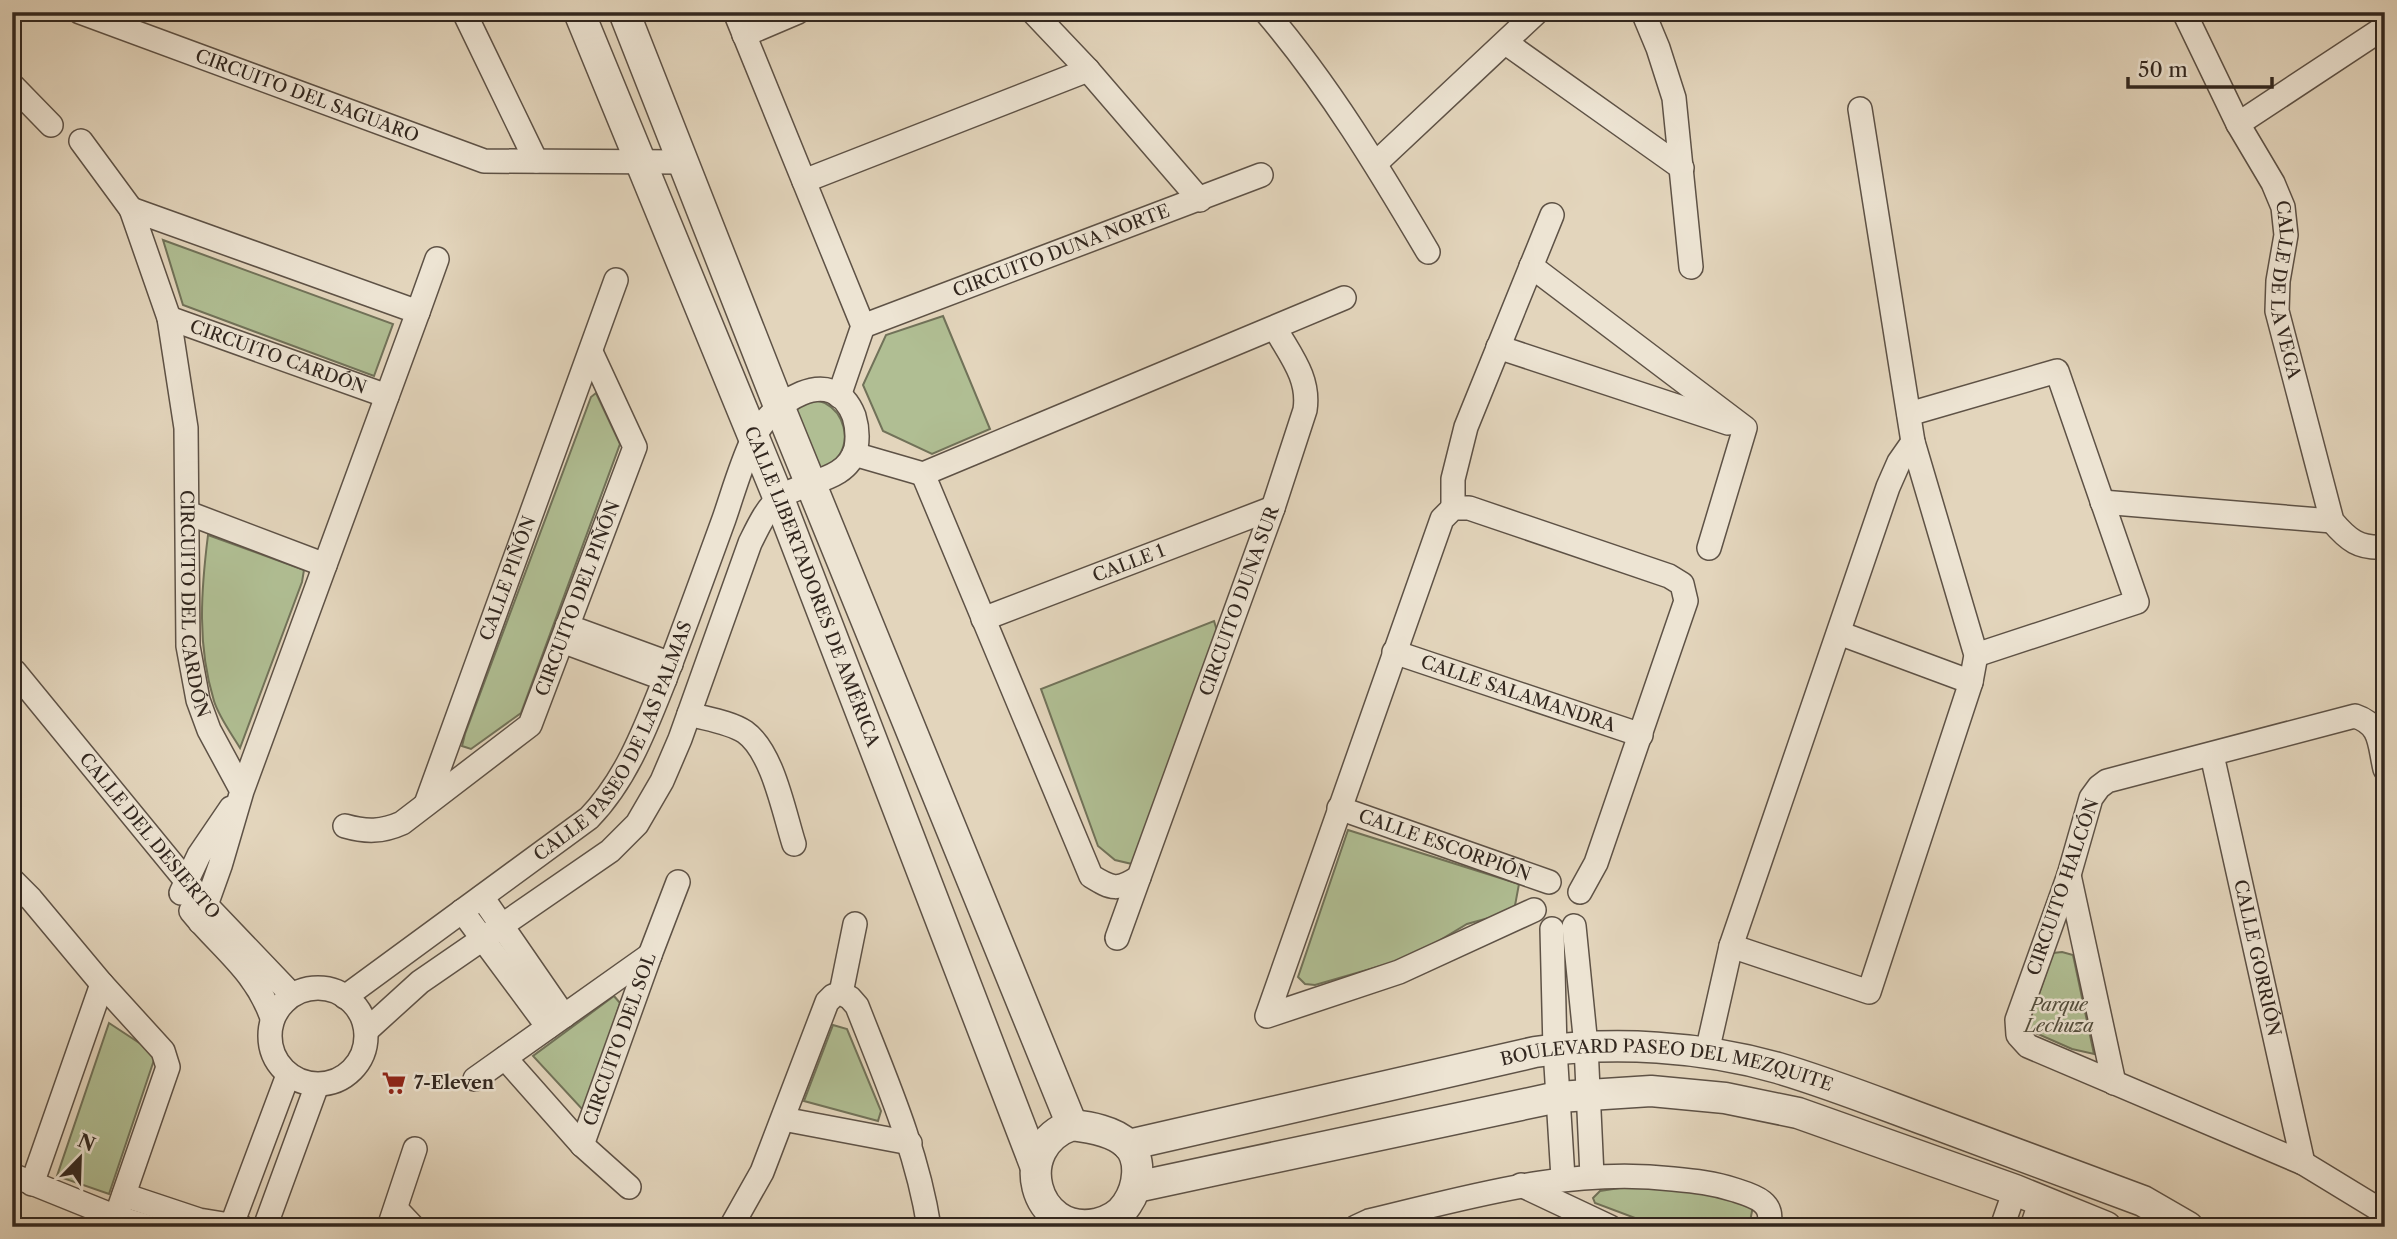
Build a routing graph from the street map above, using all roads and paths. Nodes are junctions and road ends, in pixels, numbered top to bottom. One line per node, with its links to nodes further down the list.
1 (80, 12): 21 (street, CIRCUITO DEL SAGUARO)
2 (464, 12): 21 (street)
3 (579, 12): 22 (street, CALLE LIBERTADORES DE AMÉRICA)
4 (624, 12): 23 (street, CALLE LIBERTADORES DE AMÉRICA)
5 (735, 12): 13 (street)
6 (798, 12): 13 (street)
7 (1033, 12): 15 (street)
8 (1537, 12): 14 (street)
9 (1643, 12): 25 (street)
10 (2184, 12): 18 (street, CALLE DE LA VEGA)
11 (1273, 15): 24 (street)
12 (2385, 27): 18 (street)
13 (744, 34): 27 (street)
14 (1506, 43): 24 (street); 25 (street)
15 (1088, 70): 27 (street); 28 (street)
16 (12, 85): 19 (street)
17 (1860, 109): 46 (street)
18 (2238, 124): 58 (street, CALLE DE LA VEGA)
19 (51, 125)
20 (80, 141): 29 (street)
21 (536, 161): 22 (street, CIRCUITO DEL SAGUARO)
22 (640, 162): 23 (street, CIRCUITO DEL SAGUARO); 48 (street, CALLE LIBERTADORES DE AMÉRICA)
23 (682, 162): 45 (street, CALLE LIBERTADORES DE AMÉRICA)
24 (1376, 163): 31 (street)
25 (1682, 168): 34 (street)
26 (1261, 175): 28 (street, CIRCUITO DUNA NORTE)
27 (804, 181): 39 (street)
28 (1200, 200): 39 (street, CIRCUITO DUNA NORTE)
29 (131, 209): 37 (street); 38 (street, CIRCUITO DEL CARDÓN)
30 (1552, 215): 33 (street)
31 (1428, 251)
32 (438, 258): 37 (street)
33 (1531, 266): 41 (street); 47 (street)
34 (1691, 267)
35 (616, 280): 42 (street, CALLE PIÑÓN)
36 (1344, 298): 40 (street)
37 (418, 312): 43 (street)
38 (169, 318): 43 (street, CIRCUITO CARDÓN); 57 (street, CIRCUITO DEL CARDÓN)
39 (863, 326): 44 (street)
40 (1275, 328): 51 (street); 55 (street, CIRCUITO DUNA SUR)
41 (1498, 347): 47 (street); 56 (street)
42 (591, 352): 63 (street, CIRCUITO DEL PIÑÓN); 78 (street, CALLE PIÑÓN)
43 (387, 396): 61 (street)
44 (839, 396): 45 (street); 50 (street)
45 (779, 406): 48 (street, CALLE PASEO DE LAS PALMAS); 52 (street, CALLE LIBERTADORES DE AMÉRICA)
46 (1909, 414): 49 (street); 54 (street)
47 (1745, 428): 60 (street)
48 (754, 437): 53 (street, CALLE LIBERTADORES DE AMÉRICA); 68 (street, CALLE PASEO DE LAS PALMAS)
49 (1913, 442): 64 (street); 66 (street)
50 (854, 454): 51 (street); 52 (street, CALLE PASEO DE LAS PALMAS)
51 (923, 474): 62 (street)
52 (811, 485): 53 (street, CALLE PASEO DE LAS PALMAS); 117 (street, CALLE LIBERTADORES DE AMÉRICA)
53 (779, 499): 67 (street, CALLE PASEO DE LAS PALMAS); 123 (street, CALLE LIBERTADORES DE AMÉRICA)
54 (2102, 502): 58 (street); 66 (street)
55 (1273, 508): 62 (street, CALLE 1); 83 (street, CIRCUITO DUNA SUR)
56 (1453, 508): 65 (street); 73 (street)
57 (188, 513): 61 (street); 77 (street, CIRCUITO DEL CARDÓN)
58 (2332, 522): 59 (street)
59 (2385, 547)
60 (1709, 548)
61 (326, 565): 77 (street)
62 (983, 619): 83 (street)
63 (565, 633): 68 (street); 78 (street, CIRCUITO DEL PIÑÓN)
64 (1839, 633): 70 (street); 97 (street)
65 (1394, 652): 73 (street, CALLE SALAMANDRA); 79 (street)
66 (1976, 656): 70 (street)
67 (710, 657): 68 (street); 71 (street, CALLE PASEO DE LAS PALMAS)
68 (671, 663): 72 (street, CALLE PASEO DE LAS PALMAS)
69 (13, 675): 87 (street, CALLE DEL DESIERTO)
70 (1971, 682): 97 (street)
71 (689, 713): 74 (street, CALLE PASEO DE LAS PALMAS); 81 (street)
72 (647, 725): 74 (street); 89 (street, CALLE PASEO DE LAS PALMAS)
73 (1641, 735): 88 (street)
74 (680, 739): 95 (street, CALLE PASEO DE LAS PALMAS)
75 (2212, 755): 76 (street, CIRCUITO HALCÓN); 82 (street, CIRCUITO HALCÓN); 122 (street, CALLE GORRIÓN)
76 (2385, 769)
77 (242, 791): 87 (street); 92 (street)
78 (426, 804): 80 (street, CIRCUITO DEL PIÑÓN)
79 (1339, 808): 86 (street, CALLE ESCORPIÓN); 90 (street)
80 (345, 826)
81 (794, 845)
82 (2069, 875): 112 (street); 112 (street, CIRCUITO HALCÓN)
83 (1139, 877): 96 (street, CIRCUITO DUNA SUR)
84 (12, 880): 99 (street)
85 (678, 882): 98 (street)
86 (1549, 882): 88 (street); 90 (street)
87 (183, 888): 92 (street, CALLE DEL DESIERTO)
88 (1580, 892): 94 (street)
89 (482, 897): 91 (street, CALLE PASEO DE LAS PALMAS); 95 (street)
90 (1534, 910): 94 (street)
91 (462, 911): 95 (street); 102 (street, CALLE PASEO DE LAS PALMAS)
92 (203, 913): 101 (street, CALLE DEL DESIERTO); 103 (street, CALLE DEL DESIERTO)
93 (855, 924): 100 (street)
94 (1563, 927): 106 (street); 107 (street)
95 (492, 932): 104 (street); 105 (street, CALLE PASEO DE LAS PALMAS)
96 (1117, 938)
97 (1731, 946): 108 (street)
98 (650, 955): 104 (street, CIRCUITO DEL SOL); 119 (street, CIRCUITO DEL SOL)
99 (103, 984): 126 (street); 131 (street)
100 (841, 993): 116 (street); 118 (street)
101 (291, 994): 102 (street); 103 (street)
102 (345, 997): 105 (street)
103 (272, 1018): 110 (street)
104 (556, 1022): 109 (street, CIRCUITO DEL SOL)
105 (366, 1031): 113 (street)
106 (1586, 1046): 107 (street, BOULEVARD PASEO DEL MEZQUITE); 108 (street, BOULEVARD PASEO DEL MEZQUITE); 114 (street)
107 (1555, 1049): 115 (street); 120 (street, BOULEVARD PASEO DEL MEZQUITE)
108 (1707, 1052): 147 (street, BOULEVARD PASEO DEL MEZQUITE)
109 (505, 1058): 111 (street); 119 (street, CIRCUITO DEL SOL)
110 (288, 1075): 113 (street); 136 (street)
111 (475, 1079)
112 (2114, 1083): 122 (street, CIRCUITO HALCÓN)
113 (317, 1085): 138 (street)
114 (1588, 1094): 115 (street, BOULEVARD PASEO DEL MEZQUITE); 124 (street); 130 (street, BOULEVARD PASEO DEL MEZQUITE)
115 (1558, 1097): 125 (street); 129 (street, BOULEVARD PASEO DEL MEZQUITE)
116 (783, 1119): 118 (street); 140 (street)
117 (1072, 1125): 120 (street); 123 (street)
118 (910, 1143): 141 (street)
119 (582, 1144): 128 (street, CIRCUITO DEL SOL)
120 (1128, 1145): 129 (street)
121 (415, 1149): 133 (street)
122 (2303, 1163): 132 (street, CIRCUITO HALCÓN)
123 (1035, 1165): 134 (street)
124 (1592, 1176): 125 (street); 144 (street)
125 (1563, 1178): 127 (street)
126 (22, 1179): 131 (street)
127 (1521, 1185): 142 (street); 143 (street)
128 (629, 1187)
129 (1136, 1187): 135 (street)
130 (2029, 1206): 145 (street); 146 (street, BOULEVARD PASEO DEL MEZQUITE)
131 (118, 1213): 136 (street); 137 (street)
132 (2385, 1213)
133 (393, 1218): 139 (street)
134 (1048, 1218): 135 (street)
135 (1103, 1224)
136 (235, 1226)
137 (149, 1227)
138 (265, 1227)
139 (413, 1227)
140 (731, 1227)
141 (929, 1227)
142 (1356, 1227)
143 (1610, 1227)
144 (1769, 1227)
145 (2002, 1227)
146 (2106, 1227)
147 (2188, 1227)

